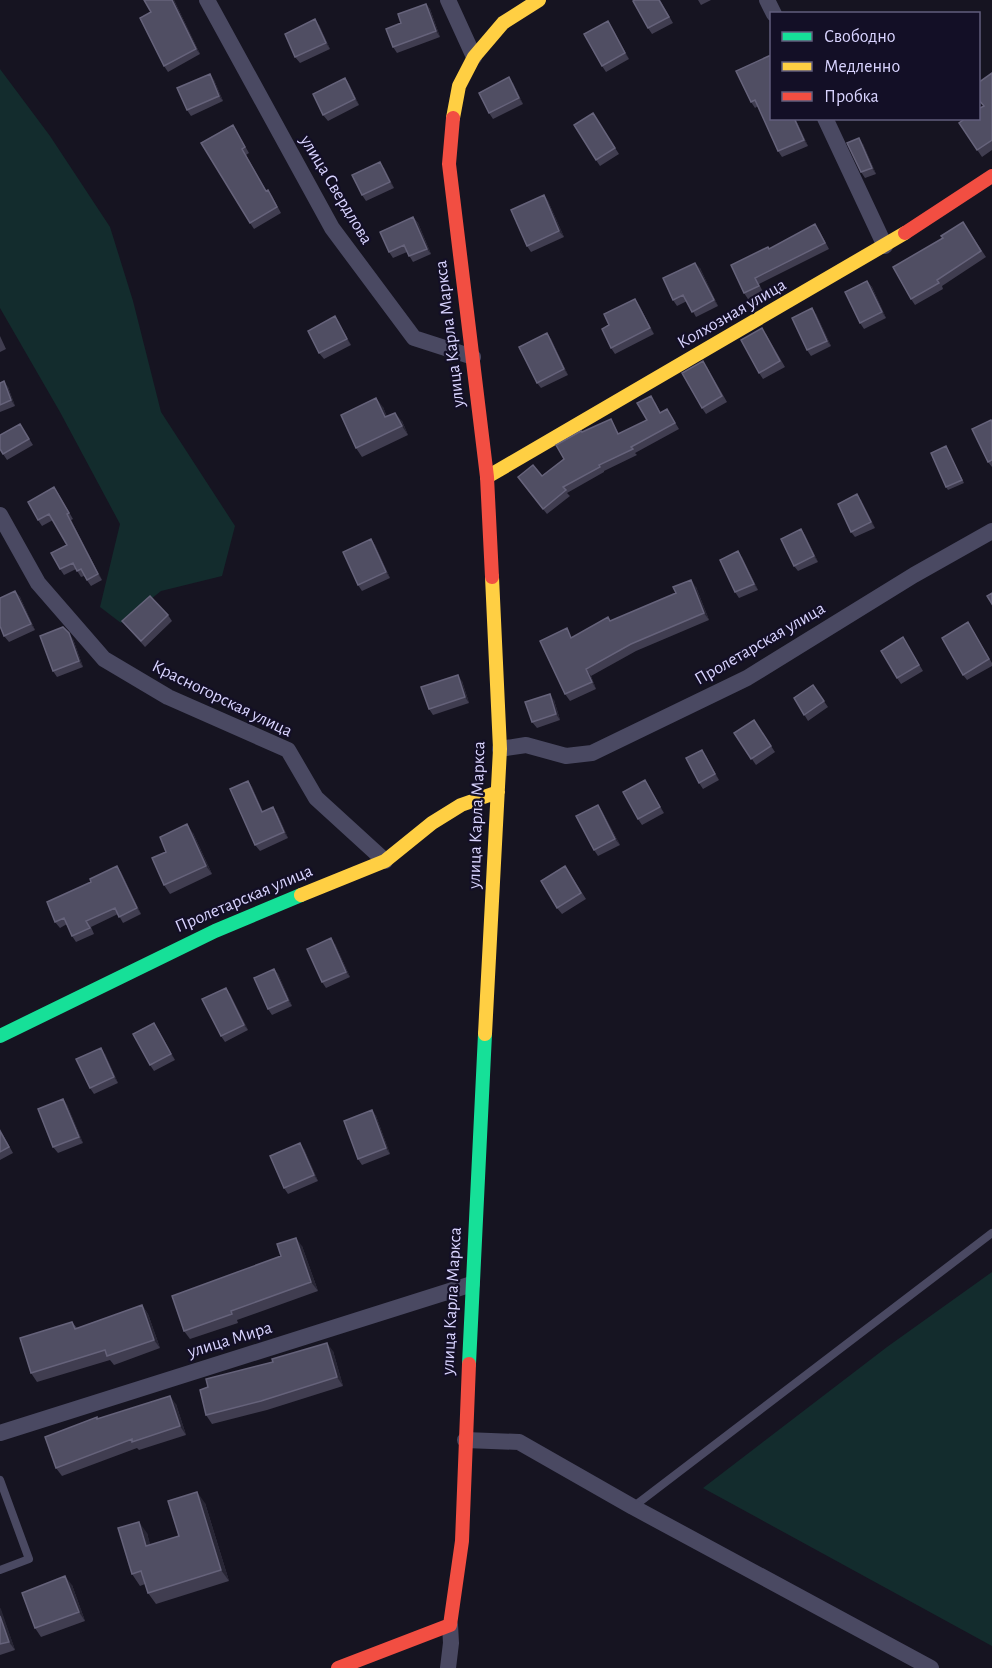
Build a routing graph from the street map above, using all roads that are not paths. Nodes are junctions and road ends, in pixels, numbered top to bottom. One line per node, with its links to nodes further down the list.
1 (207, 0): 8 (street, улица Свердлова)
2 (448, 0): 4 (street)
3 (539, 0): 4 (street, улица Карла Маркса)
4 (474, 57): 8 (street, улица Карла Маркса)
5 (826, 120): 7 (street)
6 (992, 176): 7 (street, Колхозная улица)
7 (885, 246): 9 (street, Колхозная улица)
8 (473, 357): 9 (street, улица Карла Маркса)
9 (487, 477): 12 (street, улица Карла Маркса)
10 (0, 515): 14 (street, Красногорская улица)
11 (992, 531): 12 (street, Пролетарская улица)
12 (501, 749): 13 (street, улица Карла Маркса)
13 (498, 792): 14 (street, Пролетарская улица); 17 (street, улица Карла Маркса)
14 (385, 861): 15 (street, Пролетарская улица)
15 (0, 1036)
16 (992, 1233): 21 (lane)
17 (472, 1284): 18 (street, улица Мира); 19 (street, улица Карла Маркса)
18 (0, 1433)
19 (465, 1440): 21 (street); 23 (street, улица Карла Маркса)
20 (0, 1480): 22 (lane)
21 (633, 1507): 26 (street)
22 (0, 1570)
23 (450, 1625): 24 (street); 25 (street, улица Карла Маркса)
24 (338, 1668)
25 (448, 1668)
26 (931, 1668)

